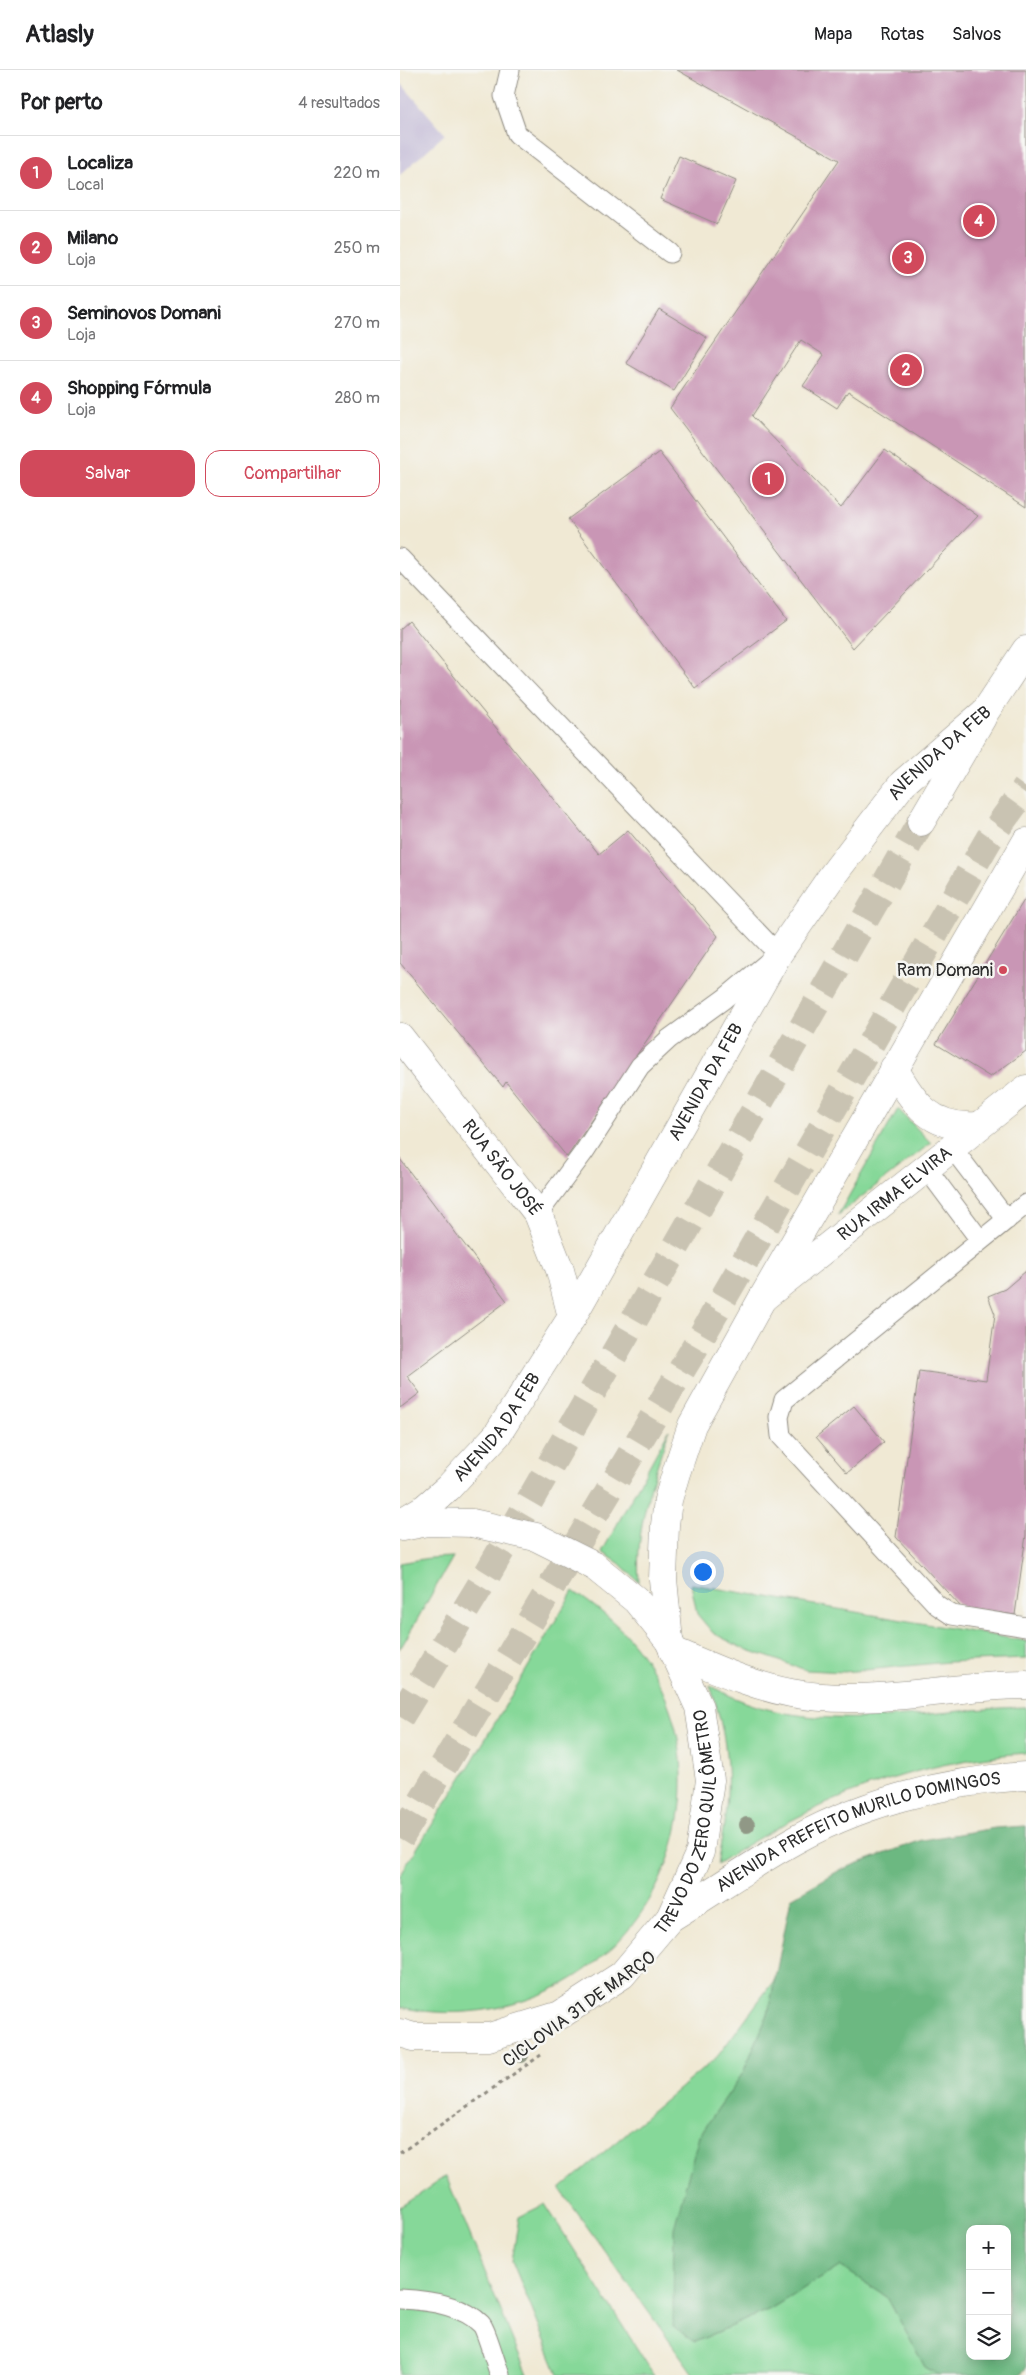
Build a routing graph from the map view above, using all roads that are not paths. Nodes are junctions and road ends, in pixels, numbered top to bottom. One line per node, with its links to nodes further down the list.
1 (510, 70): 2 (lane)
2 (670, 253)
3 (400, 558): 8 (lane)
4 (1026, 650): 5 (main road, AVENIDA DA FEB)
5 (985, 712): 6 (main road); 8 (main road, AVENIDA DA FEB)
6 (921, 822)
7 (1026, 842): 10 (main road)
8 (778, 954): 16 (lane); 20 (main road, AVENIDA DA FEB)
9 (400, 1037): 16 (main road, RUA SÃO JOSÉ)
10 (894, 1068): 12 (main road); 19 (main road)
11 (1026, 1090): 12 (main road, RUA IRMA ELVIRA)
12 (977, 1126): 13 (main road, RUA IRMA ELVIRA)
13 (953, 1149): 14 (main road, RUA IRMA ELVIRA); 17 (lane)
14 (927, 1169): 18 (lane); 19 (main road, RUA IRMA ELVIRA)
15 (1026, 1204): 17 (lane)
16 (538, 1214): 20 (main road, RUA SÃO JOSÉ)
17 (1007, 1220): 18 (lane)
18 (980, 1240): 23 (lane)
19 (762, 1299): 24 (main road)
20 (572, 1317): 21 (main road, AVENIDA DA FEB)
21 (400, 1522)
22 (400, 1527): 24 (main road, TREVO DO ZERO QUILÔMETRO, bridge)
23 (1026, 1627)
24 (671, 1646): 25 (main road); 27 (main road, TREVO DO ZERO QUILÔMETRO)
25 (1026, 1685)
26 (1026, 1776): 27 (main road, AVENIDA PREFEITO MURILO DOMINGOS)
27 (670, 1918): 28 (main road, TREVO DO ZERO QUILÔMETRO)
28 (405, 2037)
29 (400, 2299): 30 (lane)
30 (500, 2375)

